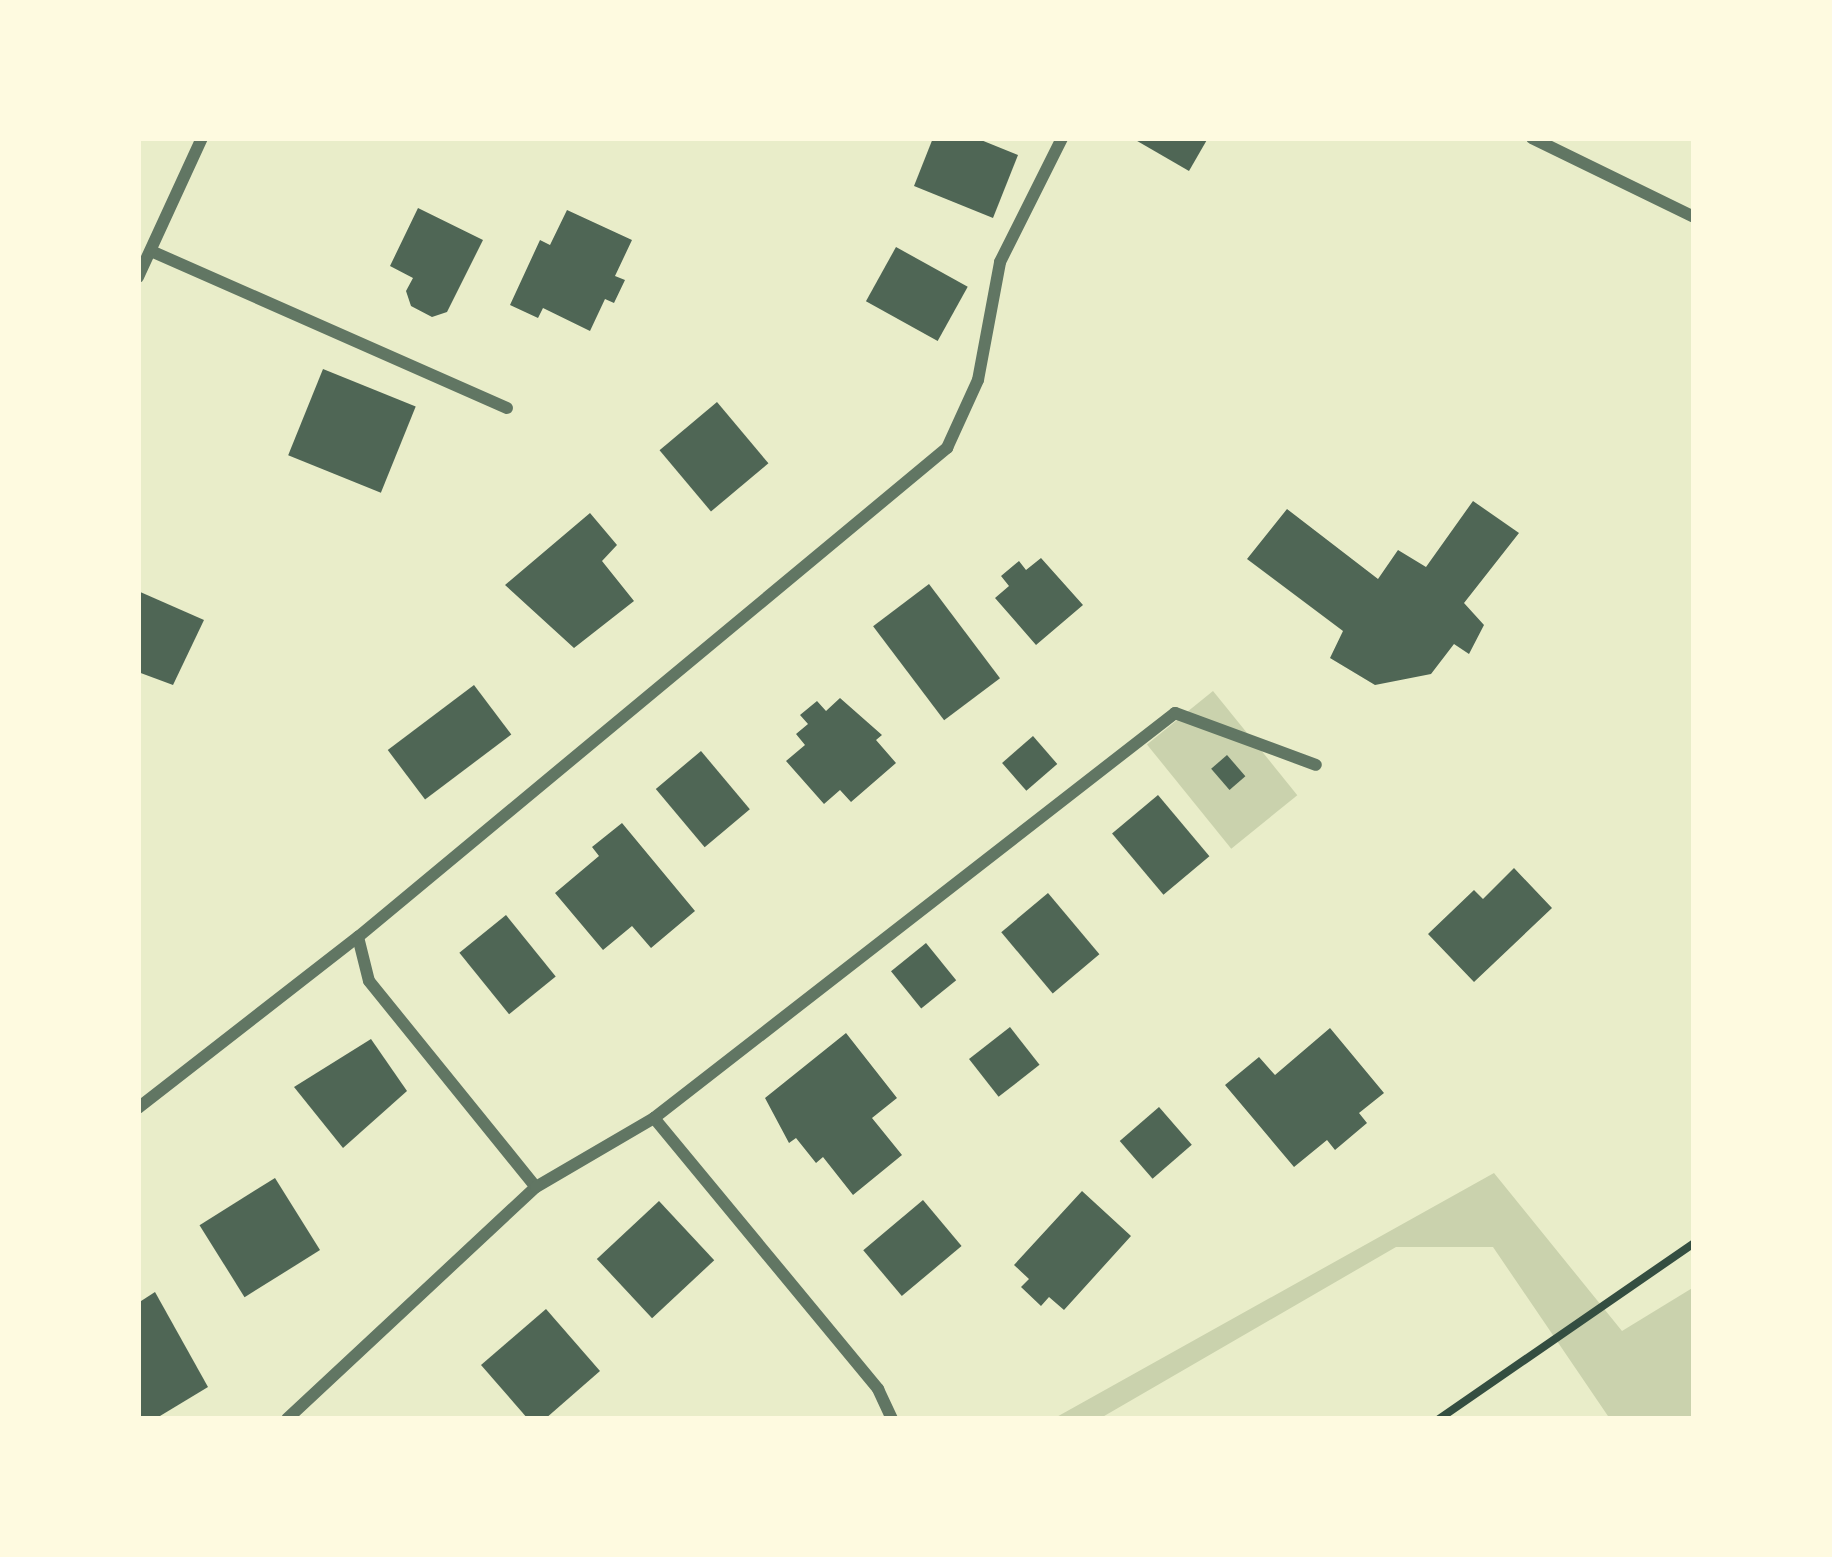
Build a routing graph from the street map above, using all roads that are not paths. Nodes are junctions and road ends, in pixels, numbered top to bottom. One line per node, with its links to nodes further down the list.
1 (202, 138): 5 (street)
2 (1062, 138): 9 (street)
3 (1532, 138): 4 (street)
4 (1694, 218)
5 (151, 250): 6 (street); 7 (street)
6 (138, 278)
7 (507, 408)
8 (1316, 765): 11 (street)
9 (358, 937): 10 (street); 12 (street)
10 (138, 1108)
11 (654, 1118): 12 (street); 14 (street)
12 (536, 1187): 13 (street)
13 (287, 1419)
14 (892, 1419)

